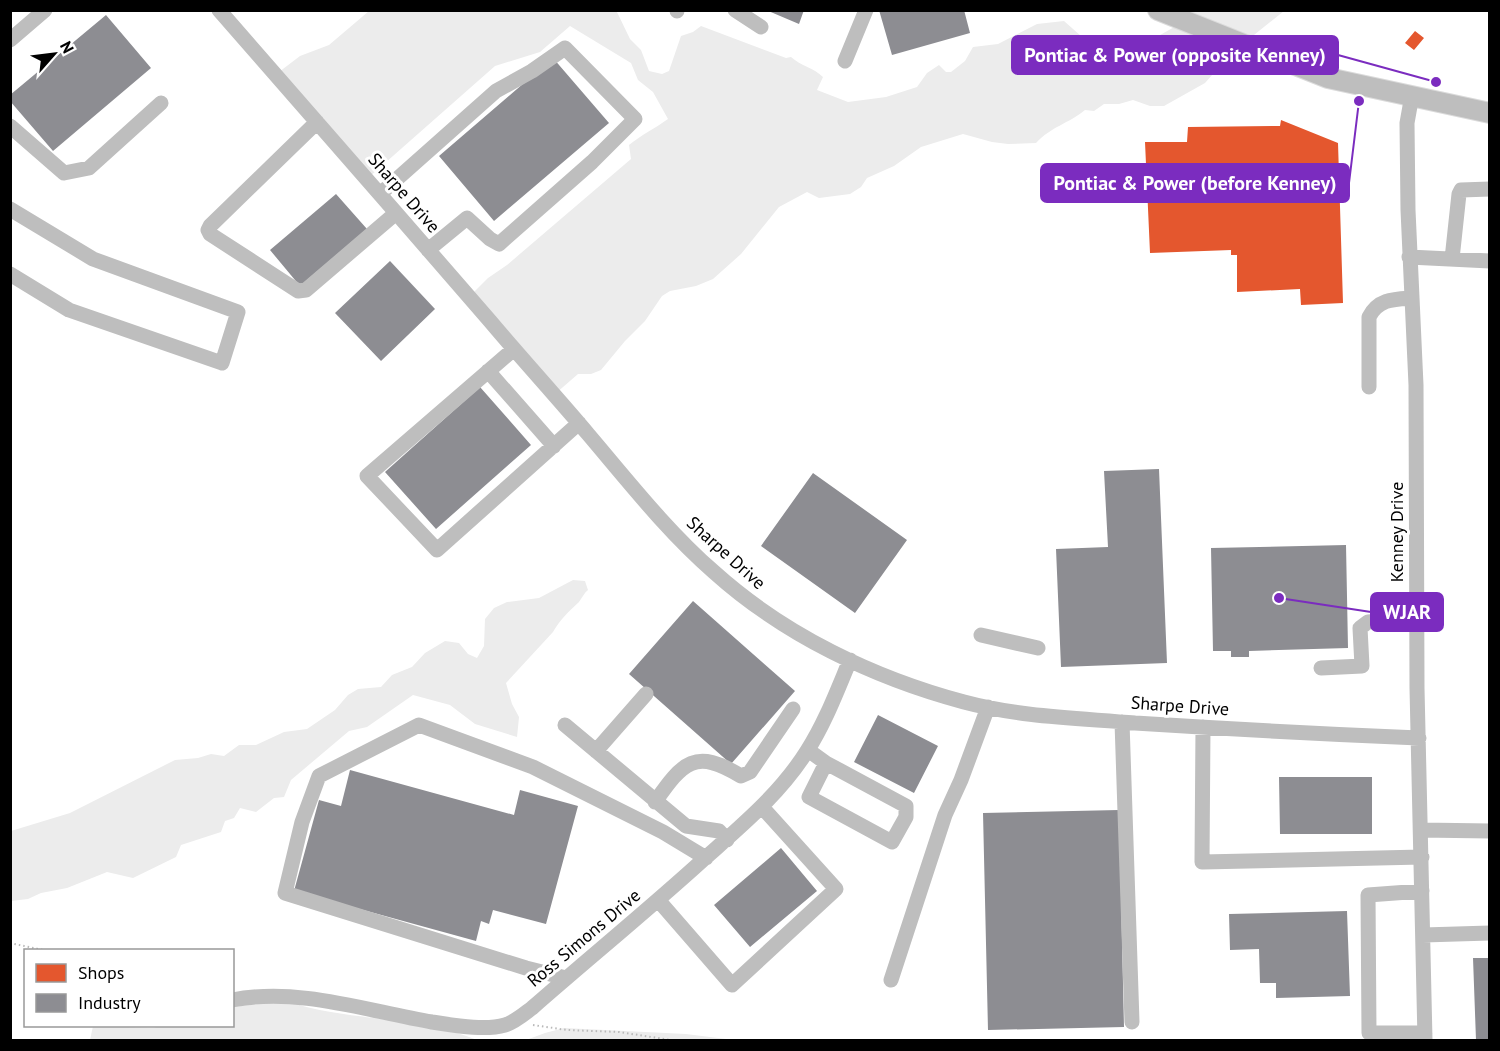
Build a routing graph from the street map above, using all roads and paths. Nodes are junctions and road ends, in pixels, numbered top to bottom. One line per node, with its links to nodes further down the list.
1 (45, 10): 7 (street)
2 (219, 10): 12 (street, Sharpe Drive)
3 (735, 10): 6 (street)
4 (866, 10): 8 (street)
5 (1158, 10): 9 (main road)
6 (761, 27)
7 (10, 40)
8 (845, 61)
9 (1412, 95): 11 (main road); 19 (street, Kenney Drive)
10 (161, 103): 13 (street)
11 (1490, 113)
12 (317, 122): 15 (street, Sharpe Drive); 17 (street)
13 (10, 126)
14 (1490, 189): 20 (street)
15 (380, 194): 17 (street, Sharpe Drive); 18 (street)
16 (10, 209): 22 (street)
17 (396, 213): 18 (street, Sharpe Drive)
18 (428, 250): 24 (street, Sharpe Drive)
19 (1409, 257): 20 (street); 23 (street, Kenney Drive)
20 (1452, 259): 21 (street)
21 (1490, 261)
22 (10, 274)
23 (1411, 298): 26 (street); 29 (street, Kenney Drive)
24 (514, 349): 25 (street); 27 (street, Sharpe Drive)
25 (488, 371): 28 (street); 28 (street)
26 (1369, 387)
27 (579, 423): 28 (street); 32 (street, Sharpe Drive)
28 (554, 446)
29 (1417, 618): 33 (street); 40 (street, Kenney Drive)
30 (981, 635): 31 (street)
31 (1038, 648)
32 (850, 660): 35 (street, Sharpe Drive); 41 (street, Ross Simons Drive)
33 (1321, 668)
34 (646, 694): 42 (street)
35 (988, 707): 37 (street, Sharpe Drive); 58 (street)
36 (793, 709): 44 (street)
37 (1122, 722): 39 (street, Sharpe Drive); 61 (street)
38 (566, 725): 42 (street)
39 (1203, 728): 40 (street, Sharpe Drive); 50 (street)
40 (1419, 738): 46 (street, Kenney Drive)
41 (808, 750): 43 (street); 45 (street, Ross Simons Drive)
42 (596, 752): 44 (street)
43 (826, 763): 43 (street)
44 (655, 802): 48 (street)
45 (762, 807): 48 (street, Ross Simons Drive); 52 (street)
46 (1421, 830): 47 (street); 50 (street, Kenney Drive)
47 (1490, 831)
48 (727, 840): 49 (street, Ross Simons Drive)
49 (706, 858): 52 (street, Ross Simons Drive); 57 (street)
50 (1422, 858): 51 (street, Kenney Drive)
51 (1422, 891): 54 (street, Kenney Drive); 62 (street)
52 (658, 901): 57 (street, Ross Simons Drive)
53 (1490, 933): 54 (street)
54 (1423, 934): 62 (street, Kenney Drive)
55 (10, 943): 56 (path)
56 (35, 949)
57 (566, 978): 60 (street, Ross Simons Drive)
58 (891, 980)
59 (234, 1000): 60 (street, Ross Simons Drive)
60 (512, 1022): 63 (path)
61 (1132, 1022)
62 (1425, 1037)
63 (671, 1041)

